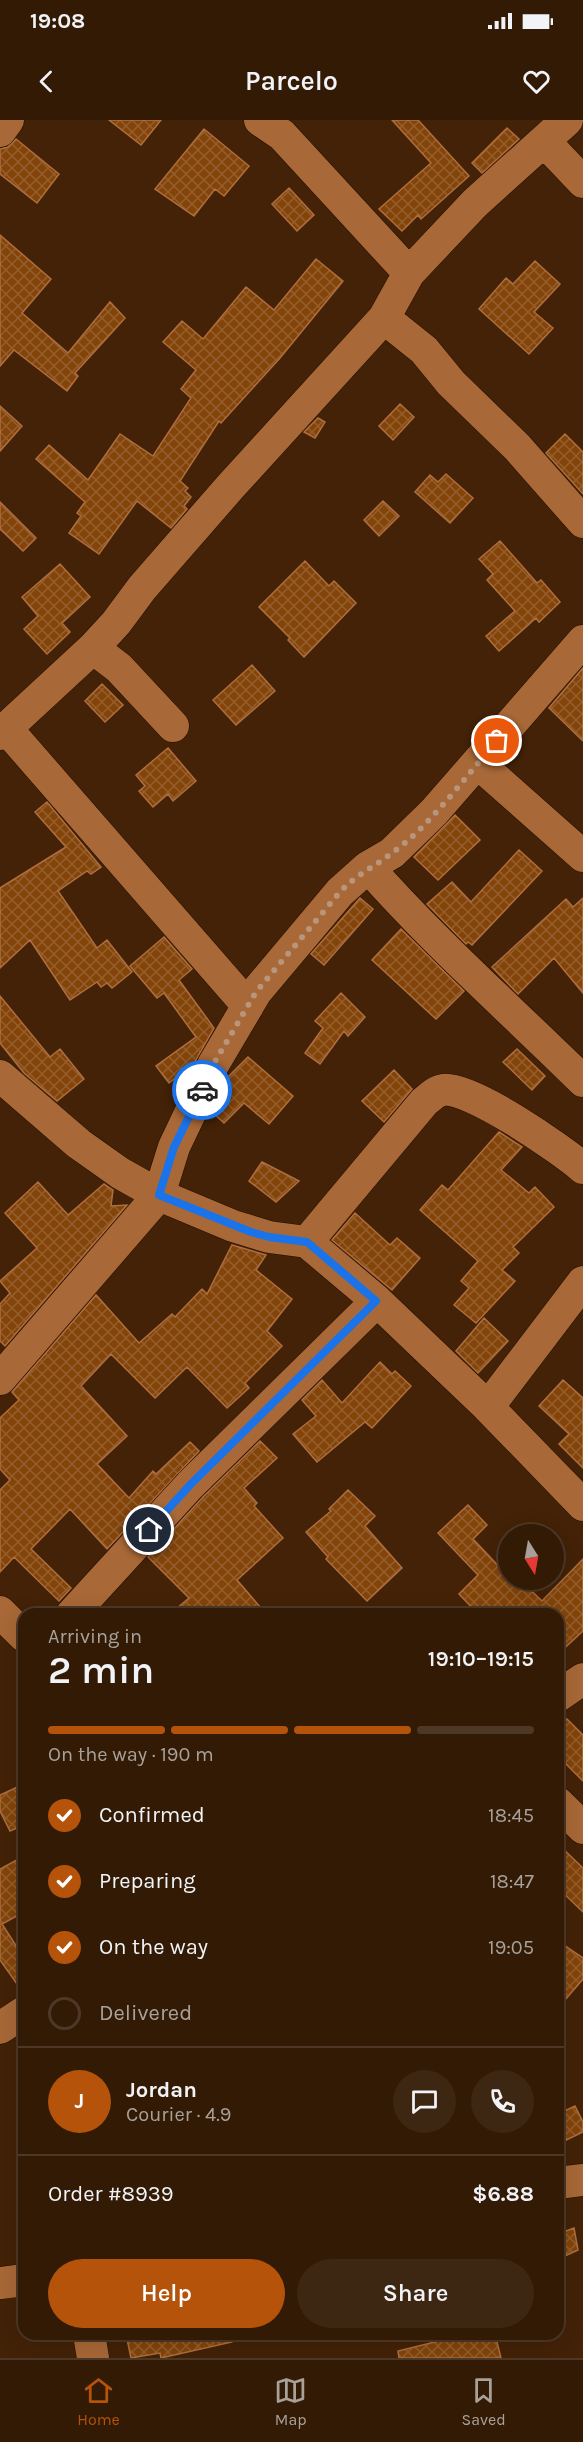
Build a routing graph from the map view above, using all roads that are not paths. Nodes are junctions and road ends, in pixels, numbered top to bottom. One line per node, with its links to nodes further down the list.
1 (8, 120): 4 (street)
2 (567, 120): 5 (street)
3 (280, 125): 7 (street)
4 (0, 131)
5 (545, 142): 6 (street); 7 (street)
6 (583, 182)
7 (409, 273): 8 (street)
8 (384, 318): 9 (street); 11 (street)
9 (583, 522)
10 (583, 641): 14 (street)
11 (93, 648): 12 (street); 13 (street)
12 (173, 726)
13 (3, 731): 17 (street)
14 (479, 764): 15 (street); 16 (street)
15 (583, 856)
16 (368, 867): 17 (street); 19 (street)
17 (248, 1006): 21 (street)
18 (0, 1076): 21 (street)
19 (583, 1081)
20 (583, 1168): 22 (street)
21 (159, 1195): 22 (street); 25 (street)
22 (307, 1242): 24 (street)
23 (583, 1282): 26 (street)
24 (376, 1301): 26 (street); 28 (street)
25 (0, 1379)
26 (488, 1407): 27 (street)
27 (583, 1506)
28 (77, 1608)
29 (0, 1612): 30 (street)
30 (18, 1630)
31 (583, 1679): 32 (street)
32 (564, 1692)
33 (564, 1809): 34 (street)
34 (583, 1828)
35 (18, 2016): 36 (street)
36 (0, 2028)
37 (583, 2180): 38 (street)
38 (564, 2182)
39 (18, 2281): 40 (street)
40 (0, 2283)
41 (90, 2340): 42 (street)
42 (93, 2358)

